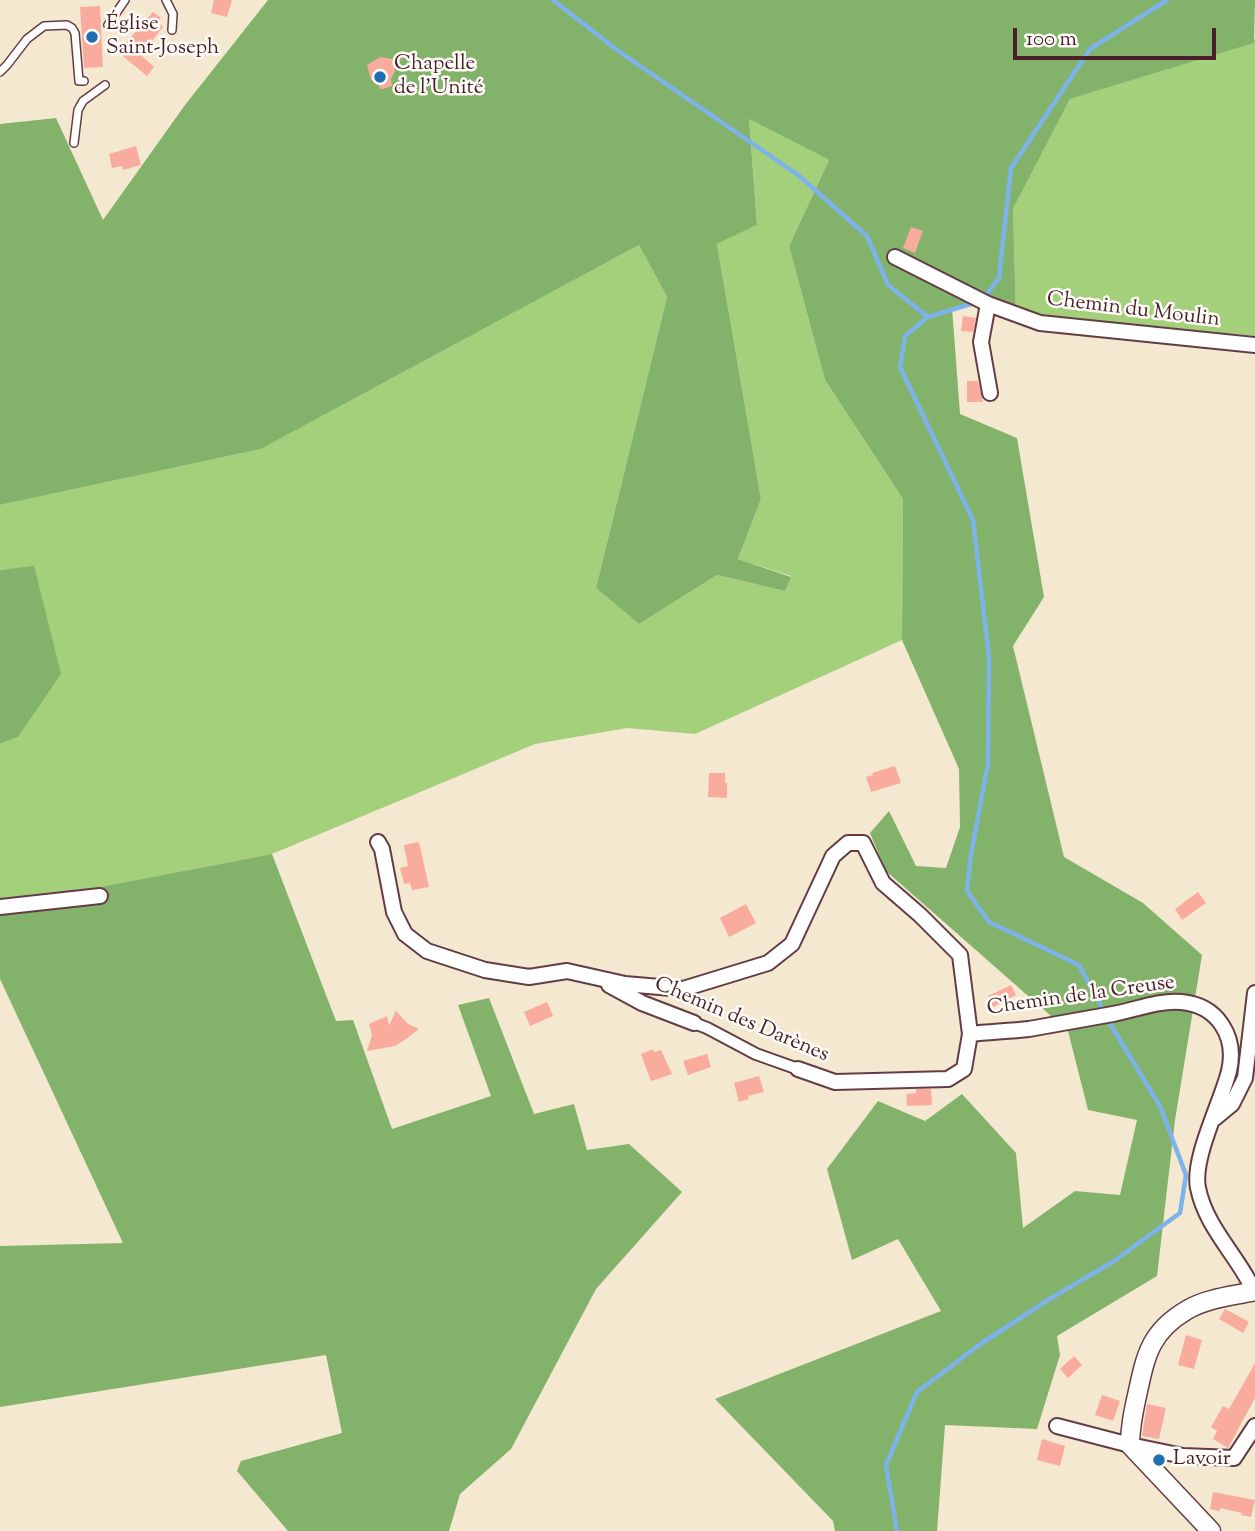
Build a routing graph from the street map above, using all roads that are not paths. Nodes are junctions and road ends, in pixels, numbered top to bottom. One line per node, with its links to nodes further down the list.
1 (125, 0): 3 (lane)
2 (166, 0): 4 (lane)
3 (108, 25)
4 (172, 30)
5 (0, 72): 6 (lane)
6 (84, 81)
7 (104, 85): 8 (lane)
8 (74, 143)
9 (895, 257): 10 (street, Chemin du Moulin)
10 (983, 301): 11 (street, Chemin du Moulin); 12 (street)
11 (1255, 345)
12 (990, 393)
13 (379, 842): 16 (street, Chemin de la Creuse)
14 (100, 896): 15 (street)
15 (0, 907)
16 (596, 977): 18 (street, Chemin des Darènes); 19 (street, Chemin de la Creuse)
17 (1255, 993): 21 (street)
18 (694, 1023): 20 (street, Chemin des Darènes)
19 (970, 1034): 20 (street, Chemin des Darènes); 21 (street, Chemin de la Creuse)
20 (798, 1069)
21 (1214, 1119): 22 (street, Chemin de la Creuse)
22 (1255, 1291): 25 (street)
23 (1057, 1426): 25 (street)
24 (1255, 1426): 25 (street)
25 (1130, 1445): 26 (street)
26 (1211, 1531)

